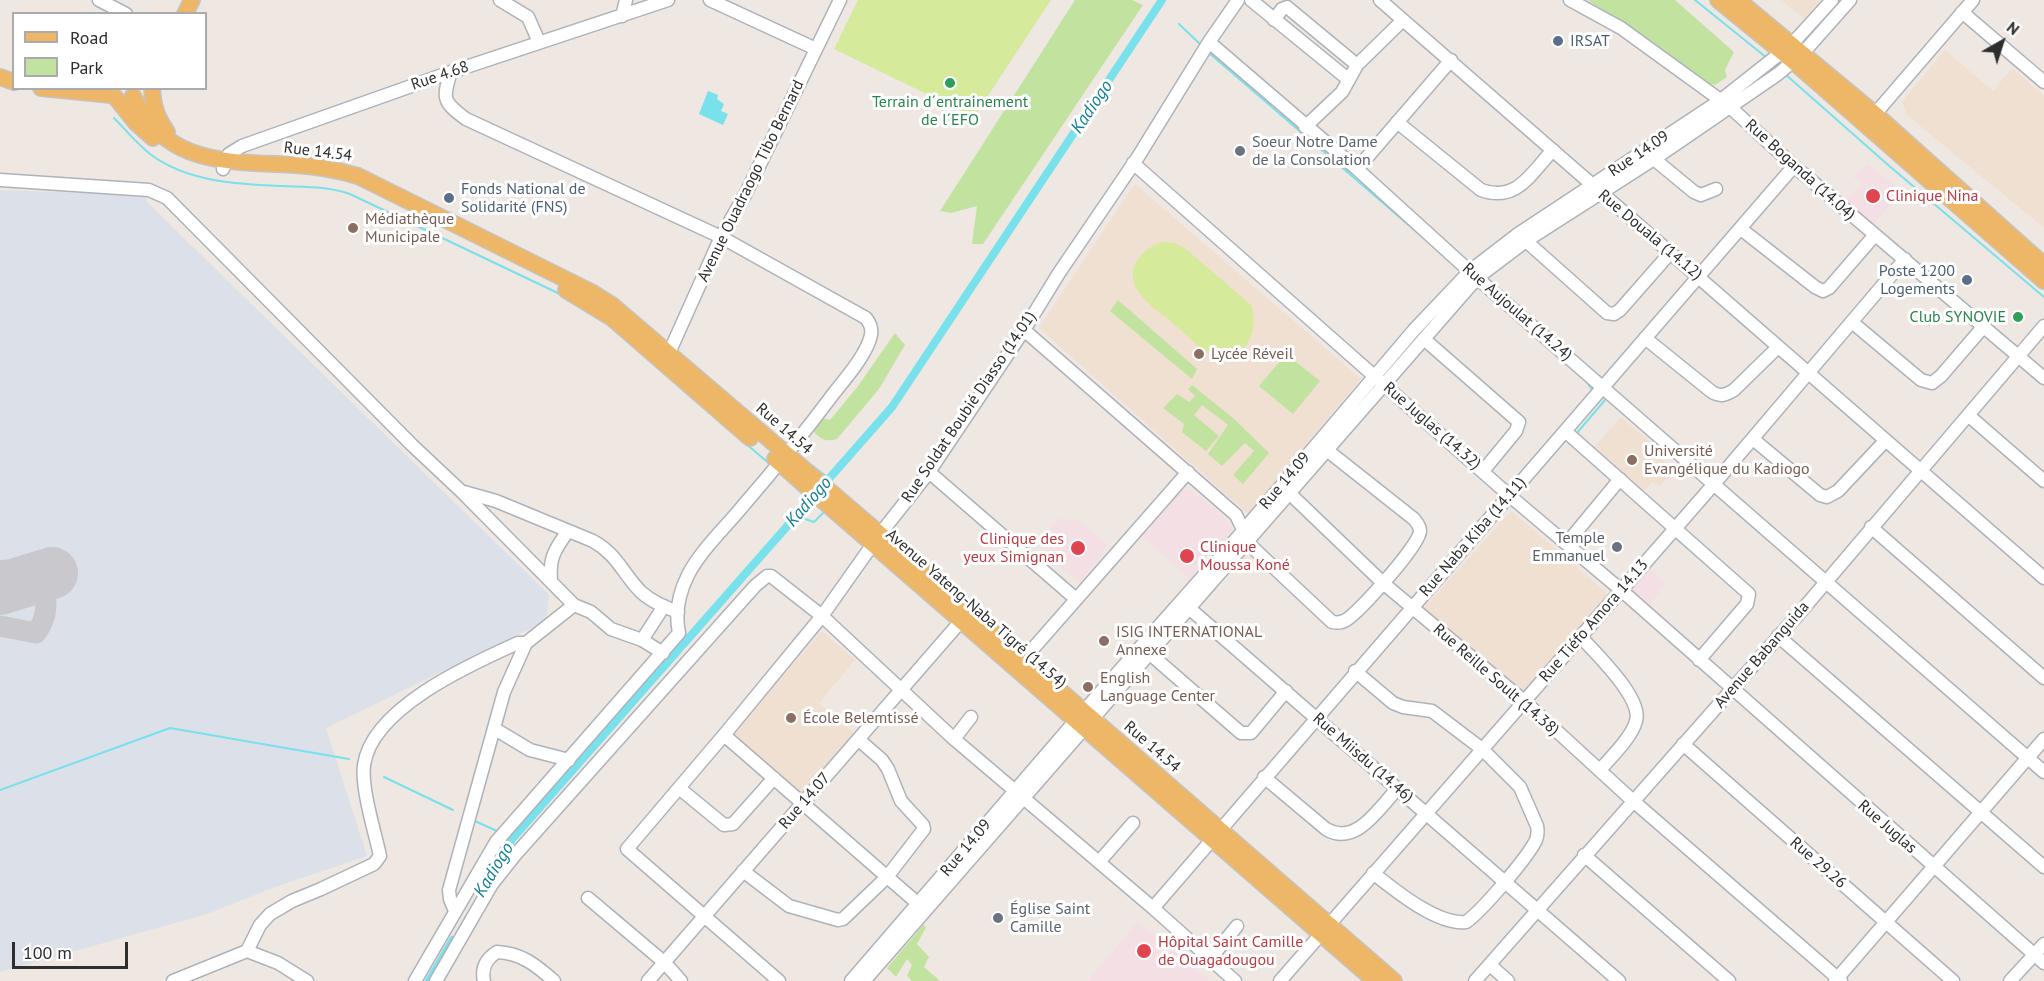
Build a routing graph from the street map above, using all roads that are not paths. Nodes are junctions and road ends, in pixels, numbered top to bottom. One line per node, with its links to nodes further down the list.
1 (99, 0): 16 (street)
2 (500, 0): 21 (street)
3 (626, 0): 18 (street)
4 (668, 0): 18 (street, Rue 4.68)
5 (840, 0): 23 (street, Avenue Ouadraogo Tibo Bernard)
6 (1238, 0): 22 (street, Rue Soldat Boubié Diasso (14.01))
7 (1251, 0): 19 (street)
8 (1380, 0): 20 (street, Rue Douala (14.12))
9 (1570, 0): 35 (street, Rue Boganda (14.04))
10 (1718, 0): 24 (main road)
11 (1738, 0): 24 (main road)
12 (1832, 0): 24 (street)
13 (1850, 0): 24 (street)
14 (1973, 0): 17 (street)
15 (714, 1): 23 (street)
16 (122, 12)
17 (1962, 12): 29 (street); 36 (street)
18 (622, 16): 21 (street, Rue 4.68)
19 (1274, 20): 26 (street); 28 (street)
20 (1403, 20): 25 (street, Rue Douala (14.12)); 26 (street)
21 (538, 42): 27 (street, Rue 4.68)
22 (1209, 42): 39 (street, Rue Aujoulat (14.24)); 43 (street, Rue Soldat Boubié Diasso (14.01))
23 (816, 49): 52 (street, Avenue Ouadraogo Tibo Bernard)
24 (1793, 52): 35 (street, Rue 14.09); 36 (main road); 59 (main road)
25 (1451, 60): 37 (street); 41 (street, Rue Douala (14.12))
26 (1357, 65): 28 (street)
27 (451, 72): 44 (street, Rue 4.68); 52 (street)
28 (1349, 80): 39 (street)
29 (2044, 82)
30 (74, 90): 33 (main road)
31 (152, 90): 40 (main road)
32 (135, 91): 34 (main road); 40 (main road, Rue 14.54)
33 (87, 92): 34 (main road); 38 (main road)
34 (112, 94): 38 (main road, Rue 14.54)
35 (1726, 103): 42 (street, Rue 14.09); 45 (street, Rue Boganda (14.04)); 48 (street, Rue 14.09)
36 (1875, 114): 56 (main road)
37 (1397, 122): 41 (street); 46 (street)
38 (136, 123): 44 (main road, Rue 14.54)
39 (1305, 127): 46 (street, Rue Aujoulat (14.24))
40 (179, 146): 44 (main road, Rue 14.54)
41 (1553, 150): 48 (street, Rue Douala (14.12))
42 (1654, 159): 48 (street, Rue 14.09); 49 (street)
43 (1133, 164): 63 (street, Rue Soldat Boubié Diasso (14.01)); 70 (street, Rue Juglas (14.32))
44 (225, 165): 68 (main road, Rue 14.54)
45 (1794, 166): 50 (street, Rue Naba Kiba (14.11)); 51 (street, Rue Boganda (14.04))
46 (1357, 169): 57 (street, Rue Aujoulat (14.24))
47 (0, 180): 88 (street)
48 (1596, 189): 53 (street, Rue 14.09); 54 (street, Rue Douala (14.12)); 57 (street, Rue 14.09)
49 (1716, 189)
50 (1741, 229): 51 (street); 58 (street, Rue Naba Kiba (14.11))
51 (1874, 236): 55 (street, Rue Boganda (14.04))
52 (721, 237): 68 (street, Avenue Ouadraogo Tibo Bernard); 79 (street)
53 (1526, 242): 54 (street); 57 (street, Rue 14.09)
54 (1671, 252): 58 (street, Rue Douala (14.12))
55 (1905, 259): 60 (street, Rue Tiéfo Amora 14.13); 61 (street, Rue Boganda (14.04))
56 (2044, 265)
57 (1474, 275): 65 (street, Rue 14.09); 70 (street, Rue 14.09); 73 (street, Rue Aujoulat (14.24))
58 (1701, 276): 64 (street, Rue Naba Kiba (14.11)); 66 (street, Rue Douala (14.12))
59 (2044, 280)
60 (1853, 323): 61 (street); 69 (street, Rue Tiéfo Amora 14.13)
61 (1984, 326): 67 (street, Rue Boganda (14.04))
62 (2044, 326): 67 (street, Avenue Babanguida)
63 (1024, 330): 82 (street, Rue Soldat Boubié Diasso (14.01)); 83 (street)
64 (1645, 338): 66 (street); 73 (street, Rue Naba Kiba (14.11))
65 (1424, 339): 72 (street, Rue 14.09); 81 (street)
66 (1778, 347): 69 (street, Rue Douala (14.12))
67 (2018, 355): 71 (street, Rue Boganda (14.04)); 74 (street, Avenue Babanguida)
68 (665, 357): 79 (main road, Rue 14.54)
69 (1810, 373): 76 (street, Rue Tiéfo Amora 14.13); 77 (street, Rue Douala (14.12))
70 (1375, 376): 72 (street, Rue Juglas (14.32)); 87 (street, Rue 14.09)
71 (2044, 378)
72 (1385, 385): 78 (street, Rue 14.09); 81 (street, Rue Juglas (14.32))
73 (1602, 387): 75 (street, Rue Naba Kiba (14.11)); 86 (street, Rue Aujoulat (14.24))
74 (1968, 415): 80 (street, Avenue Babanguida); 85 (street)
75 (1565, 430): 84 (street); 89 (street, Rue Naba Kiba (14.11))
76 (1753, 439): 77 (street); 86 (street, Rue Tiéfo Amora 14.13)
77 (1885, 441): 80 (street, Rue Douala (14.12))
78 (1328, 451): 87 (street, Rue 14.09); 99 (street)
79 (783, 459): 94 (main road, Rue 14.54); 106 (street)
80 (1919, 470): 91 (street, Avenue Babanguida); 96 (street, Rue Douala (14.12))
81 (1483, 471): 89 (street, Rue Juglas (14.32))
82 (928, 472): 94 (street, Rue Soldat Boubié Diasso (14.01)); 101 (street)
83 (1188, 472): 93 (street); 101 (street)
84 (1620, 479): 90 (street); 95 (street)
85 (2044, 481)
86 (1714, 484): 90 (street, Rue Tiéfo Amora 14.13); 98 (street, Rue Aujoulat (14.24))
87 (1286, 489): 93 (street, Rue 14.09); 99 (street, Rue Reille Soult (14.38))
88 (462, 492): 92 (street); 97 (street)
89 (1510, 496): 95 (street, Rue Juglas (14.32)); 104 (street, Rue Naba Kiba (14.11))
90 (1676, 527): 100 (street, Rue Tiéfo Amora 14.13); 116 (street)
91 (1871, 527): 98 (street, Avenue Babanguida); 118 (street)
92 (568, 531): 97 (street); 103 (street)
93 (1246, 536): 99 (street); 105 (street, Rue 14.09); 125 (street, Rue 14.09)
94 (877, 539): 107 (street, Rue Soldat Boubié Diasso (14.01)); 108 (main road, Avenue Yateng-Naba Tigré (14.54)); 115 (main road, Rue 14.54)
95 (1567, 543): 100 (street, Rue Juglas (14.32))
96 (2044, 578)
97 (551, 580): 102 (street)
98 (1826, 582): 110 (street, Avenue Babanguida); 133 (street, Rue Aujoulat (14.24))
99 (1383, 583): 104 (street, Rue Reille Soult (14.38))
100 (1621, 590): 109 (street, Rue Tiéfo Amora 14.13); 116 (street, Rue Juglas (14.32))
101 (1076, 599): 115 (street)
102 (574, 605): 111 (street); 112 (street)
103 (664, 606): 106 (street); 111 (street)
104 (1411, 607): 117 (street, Rue Naba Kiba (14.11)); 122 (street, Rue Reille Soult (14.38))
105 (1189, 608): 114 (street, Rue 14.09); 121 (street, Rue Miisdu (14.46))
106 (678, 612): 113 (street)
107 (822, 616): 120 (street); 127 (street, Rue Soldat Boubié Diasso (14.01)); 176 (street)
108 (961, 621): 120 (street, Rue 14.07); 125 (main road, Avenue Yateng-Naba Tigré (14.54))
109 (1580, 636): 122 (street, Rue Tiéfo Amora 14.13); 135 (street)
110 (1778, 636): 119 (street, Avenue Babanguida); 145 (street)
111 (642, 640): 113 (street)
112 (526, 643): 126 (street); 166 (street)
113 (663, 653): 134 (street)
114 (1149, 653): 121 (street); 125 (street, Rue 14.09)
115 (1023, 660): 125 (main road, Rue 14.54)
116 (1699, 660): 119 (street, Rue Juglas (14.32))
117 (1355, 671): 124 (street, Rue Naba Kiba (14.11)); 132 (street)
118 (2044, 678)
119 (1732, 690): 131 (street, Avenue Babanguida); 150 (street, Rue Juglas)
120 (901, 691): 128 (street); 129 (street, Rue 14.07)
121 (1286, 692): 124 (street, Rue Miisdu (14.46))
122 (1524, 701): 132 (street, Rue Tiéfo Amora 14.13); 135 (street, Rue Reille Soult (14.38))
123 (971, 717): 128 (street)
124 (1316, 717): 137 (street, Rue Naba Kiba (14.11)); 140 (street, Rue Miisdu (14.46))
125 (1083, 720): 141 (street, Rue 14.09); 147 (main road, Rue 14.54)
126 (495, 729): 134 (street); 159 (street)
127 (724, 735): 138 (street); 139 (street, Rue Soldat Boubié Diasso (14.01))
128 (954, 739): 141 (street)
129 (859, 740): 143 (street, Rue 14.07); 154 (street)
130 (2044, 740): 133 (street)
131 (1683, 744): 142 (street, Avenue Babanguida); 162 (street, Rue 29.26)
132 (1482, 749): 144 (street, Rue Tiéfo Amora 14.13); 155 (street)
133 (2028, 758): 136 (street, Rue Aujoulat (14.24)); 145 (street)
134 (568, 760): 159 (street)
135 (1600, 770): 142 (street, Rue Reille Soult (14.38))
136 (2044, 772)
137 (1264, 777): 140 (street); 147 (street, Rue Naba Kiba (14.11))
138 (774, 778): 139 (street); 143 (street)
139 (679, 788): 161 (street, Rue Soldat Boubié Diasso (14.01))
140 (1398, 788): 144 (street, Rue Miisdu (14.46))
141 (1018, 795): 149 (street); 157 (street, Rue 14.09)
142 (1632, 800): 148 (street, Avenue Babanguida); 172 (street, Rue Reille Soult (14.38))
143 (803, 804): 152 (street, Rue 14.07); 154 (street)
144 (1426, 812): 153 (street, Rue Tiéfo Amora 14.13); 155 (street, Rue Miisdu (14.46))
145 (1980, 812): 150 (street); 151 (street)
146 (1133, 823): 149 (street)
147 (1216, 834): 158 (street, Rue Naba Kiba (14.11)); 164 (main road)
148 (1584, 855): 160 (street, Avenue Babanguida); 191 (street)
149 (1099, 862): 158 (street)
150 (1933, 867): 162 (street); 167 (street, Rue Juglas)
151 (2044, 867)
152 (743, 871): 154 (street); 161 (street, Rue 14.07)
153 (1373, 873): 155 (street); 164 (street, Rue Tiéfo Amora 14.13)
154 (887, 877): 157 (street)
155 (1505, 881): 160 (street, Rue Miisdu (14.46))
156 (588, 898): 169 (street)
157 (922, 907): 182 (street, Rue 14.09); 183 (street, Rue 14.09)
158 (1153, 908): 168 (street)
159 (455, 910): 175 (street)
160 (1537, 910): 171 (street, Avenue Babanguida); 190 (street, Rue Miisdu (14.46))
161 (705, 915): 169 (street, Rue 14.07); 181 (street)
162 (1886, 922): 172 (street); 192 (street, Rue 29.26)
163 (1237, 926): 168 (street)
164 (1325, 929): 185 (street, Rue Tiéfo Amora 14.13); 186 (main road); 187 (main road)
165 (2044, 944): 167 (street)
166 (247, 951): 173 (street); 174 (street)
167 (2034, 955): 170 (street, Rue Juglas); 193 (street)
168 (1210, 959): 184 (street)
169 (665, 963): 179 (street, Rue 14.07); 180 (street)
170 (2044, 963)
171 (1490, 964): 188 (street, Avenue Babanguida); 189 (street)
172 (1838, 980)
173 (173, 981)
174 (307, 981)
175 (415, 981)
176 (436, 981)
177 (484, 981): 178 (street)
178 (554, 981)
179 (648, 981)
180 (681, 981)
181 (779, 981)
182 (850, 981)
183 (864, 981)
184 (1235, 981)
185 (1280, 981)
186 (1375, 981)
187 (1394, 981)
188 (1475, 981)
189 (1508, 981)
190 (1619, 981)
191 (1729, 981)
192 (1953, 981)
193 (2010, 981)

